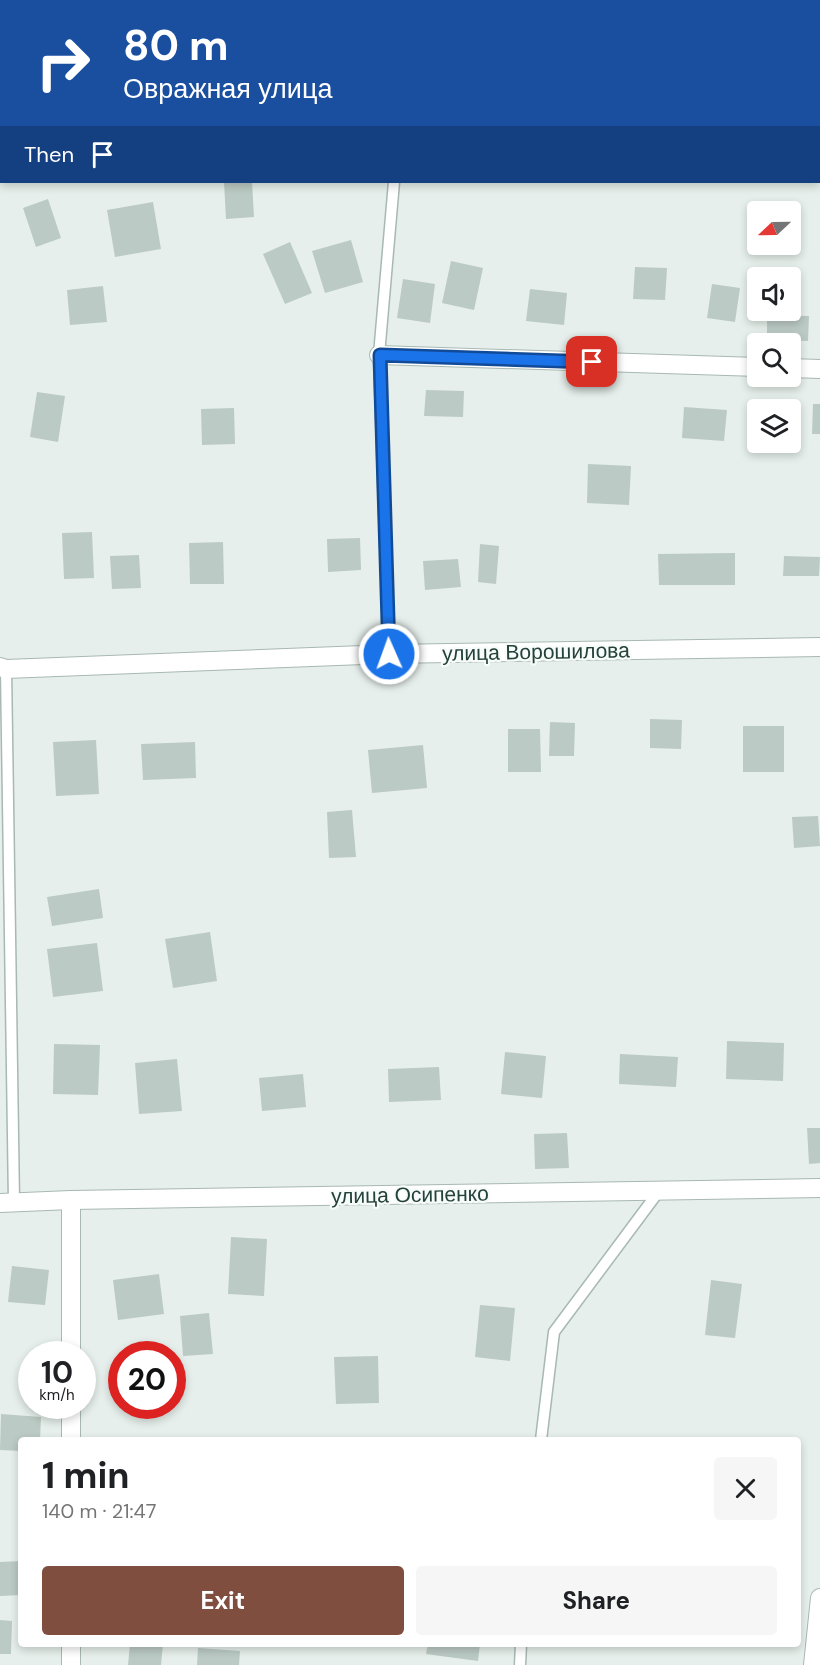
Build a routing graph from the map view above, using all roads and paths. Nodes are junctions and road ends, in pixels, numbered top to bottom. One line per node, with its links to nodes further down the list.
1 (394, 183): 2 (lane)
2 (380, 355): 3 (street); 7 (lane)
3 (747, 367)
4 (801, 368): 5 (street)
5 (820, 369)
6 (820, 647): 7 (street, улица Ворошилова)
7 (389, 654): 8 (street, улица Ворошилова)
8 (3, 668): 12 (lane)
9 (820, 1188): 10 (street, улица Осипенко)
10 (659, 1191): 11 (street, улица Осипенко); 16 (lane)
11 (71, 1200): 12 (street, улица Осипенко); 13 (street)
12 (7, 1203)
13 (71, 1341)
14 (71, 1419): 15 (street)
15 (71, 1437)
16 (541, 1437)
17 (820, 1598): 22 (street)
18 (71, 1647): 20 (street)
19 (521, 1647): 21 (lane)
20 (71, 1665)
21 (520, 1665)
22 (813, 1665)

